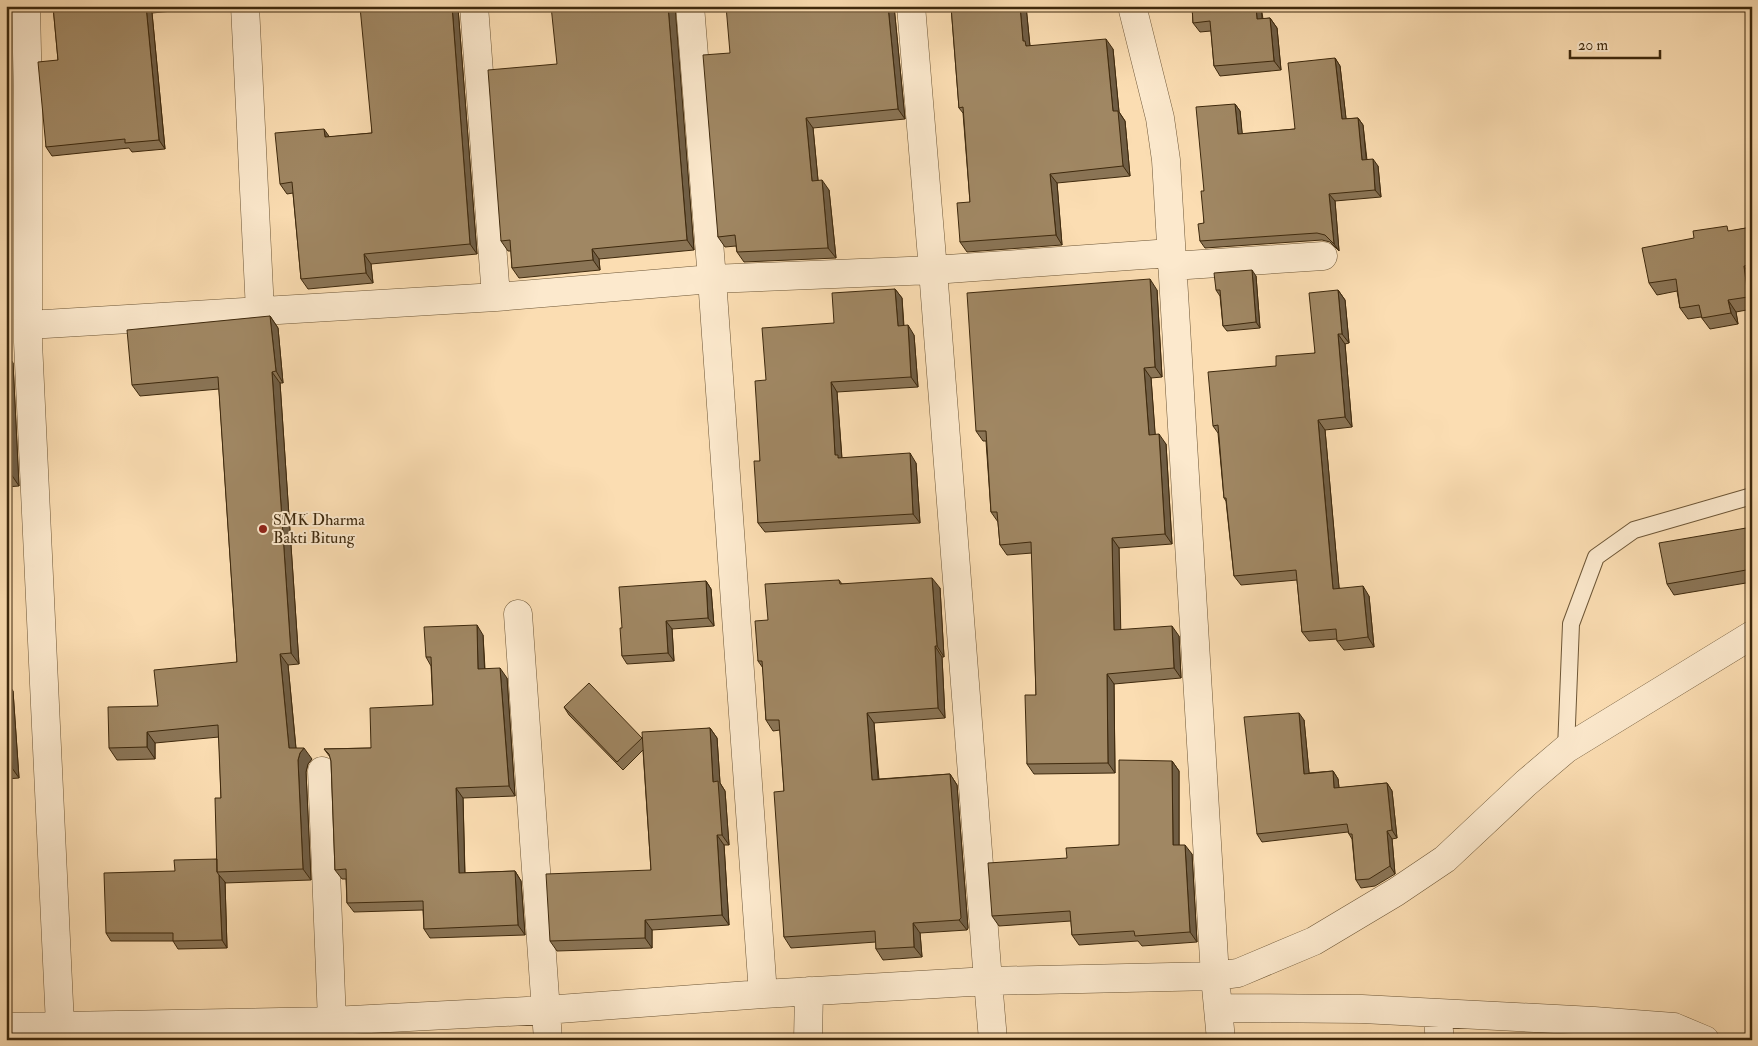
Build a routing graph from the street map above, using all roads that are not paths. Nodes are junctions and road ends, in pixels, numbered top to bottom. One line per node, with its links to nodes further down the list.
1 (26, 6): 13 (street)
2 (245, 6): 12 (street)
3 (474, 6): 11 (street)
4 (690, 6): 10 (street)
5 (911, 6): 9 (street)
6 (1132, 6): 8 (street)
7 (1323, 256): 8 (street)
8 (1172, 260): 9 (street); 19 (street)
9 (933, 270): 10 (street); 20 (street)
10 (712, 280): 11 (street); 22 (street)
11 (496, 297): 12 (street)
12 (260, 311): 13 (street)
13 (21, 337): 26 (street)
14 (1752, 496): 17 (lane)
15 (518, 614): 24 (street)
16 (1752, 635): 17 (street)
17 (1566, 748): 19 (street)
18 (322, 771): 25 (street)
19 (1215, 976): 20 (street); 23 (street)
20 (988, 981): 21 (street); 32 (street)
21 (809, 992): 22 (street); 31 (street)
22 (763, 994): 24 (street)
23 (1218, 1008): 28 (street); 33 (street)
24 (545, 1010): 25 (street); 30 (street)
25 (332, 1021): 26 (street)
26 (60, 1025): 27 (street)
27 (6, 1027)
28 (1439, 1027): 29 (street)
29 (1704, 1039)
30 (548, 1040)
31 (808, 1040)
32 (994, 1040)
33 (1221, 1040)

